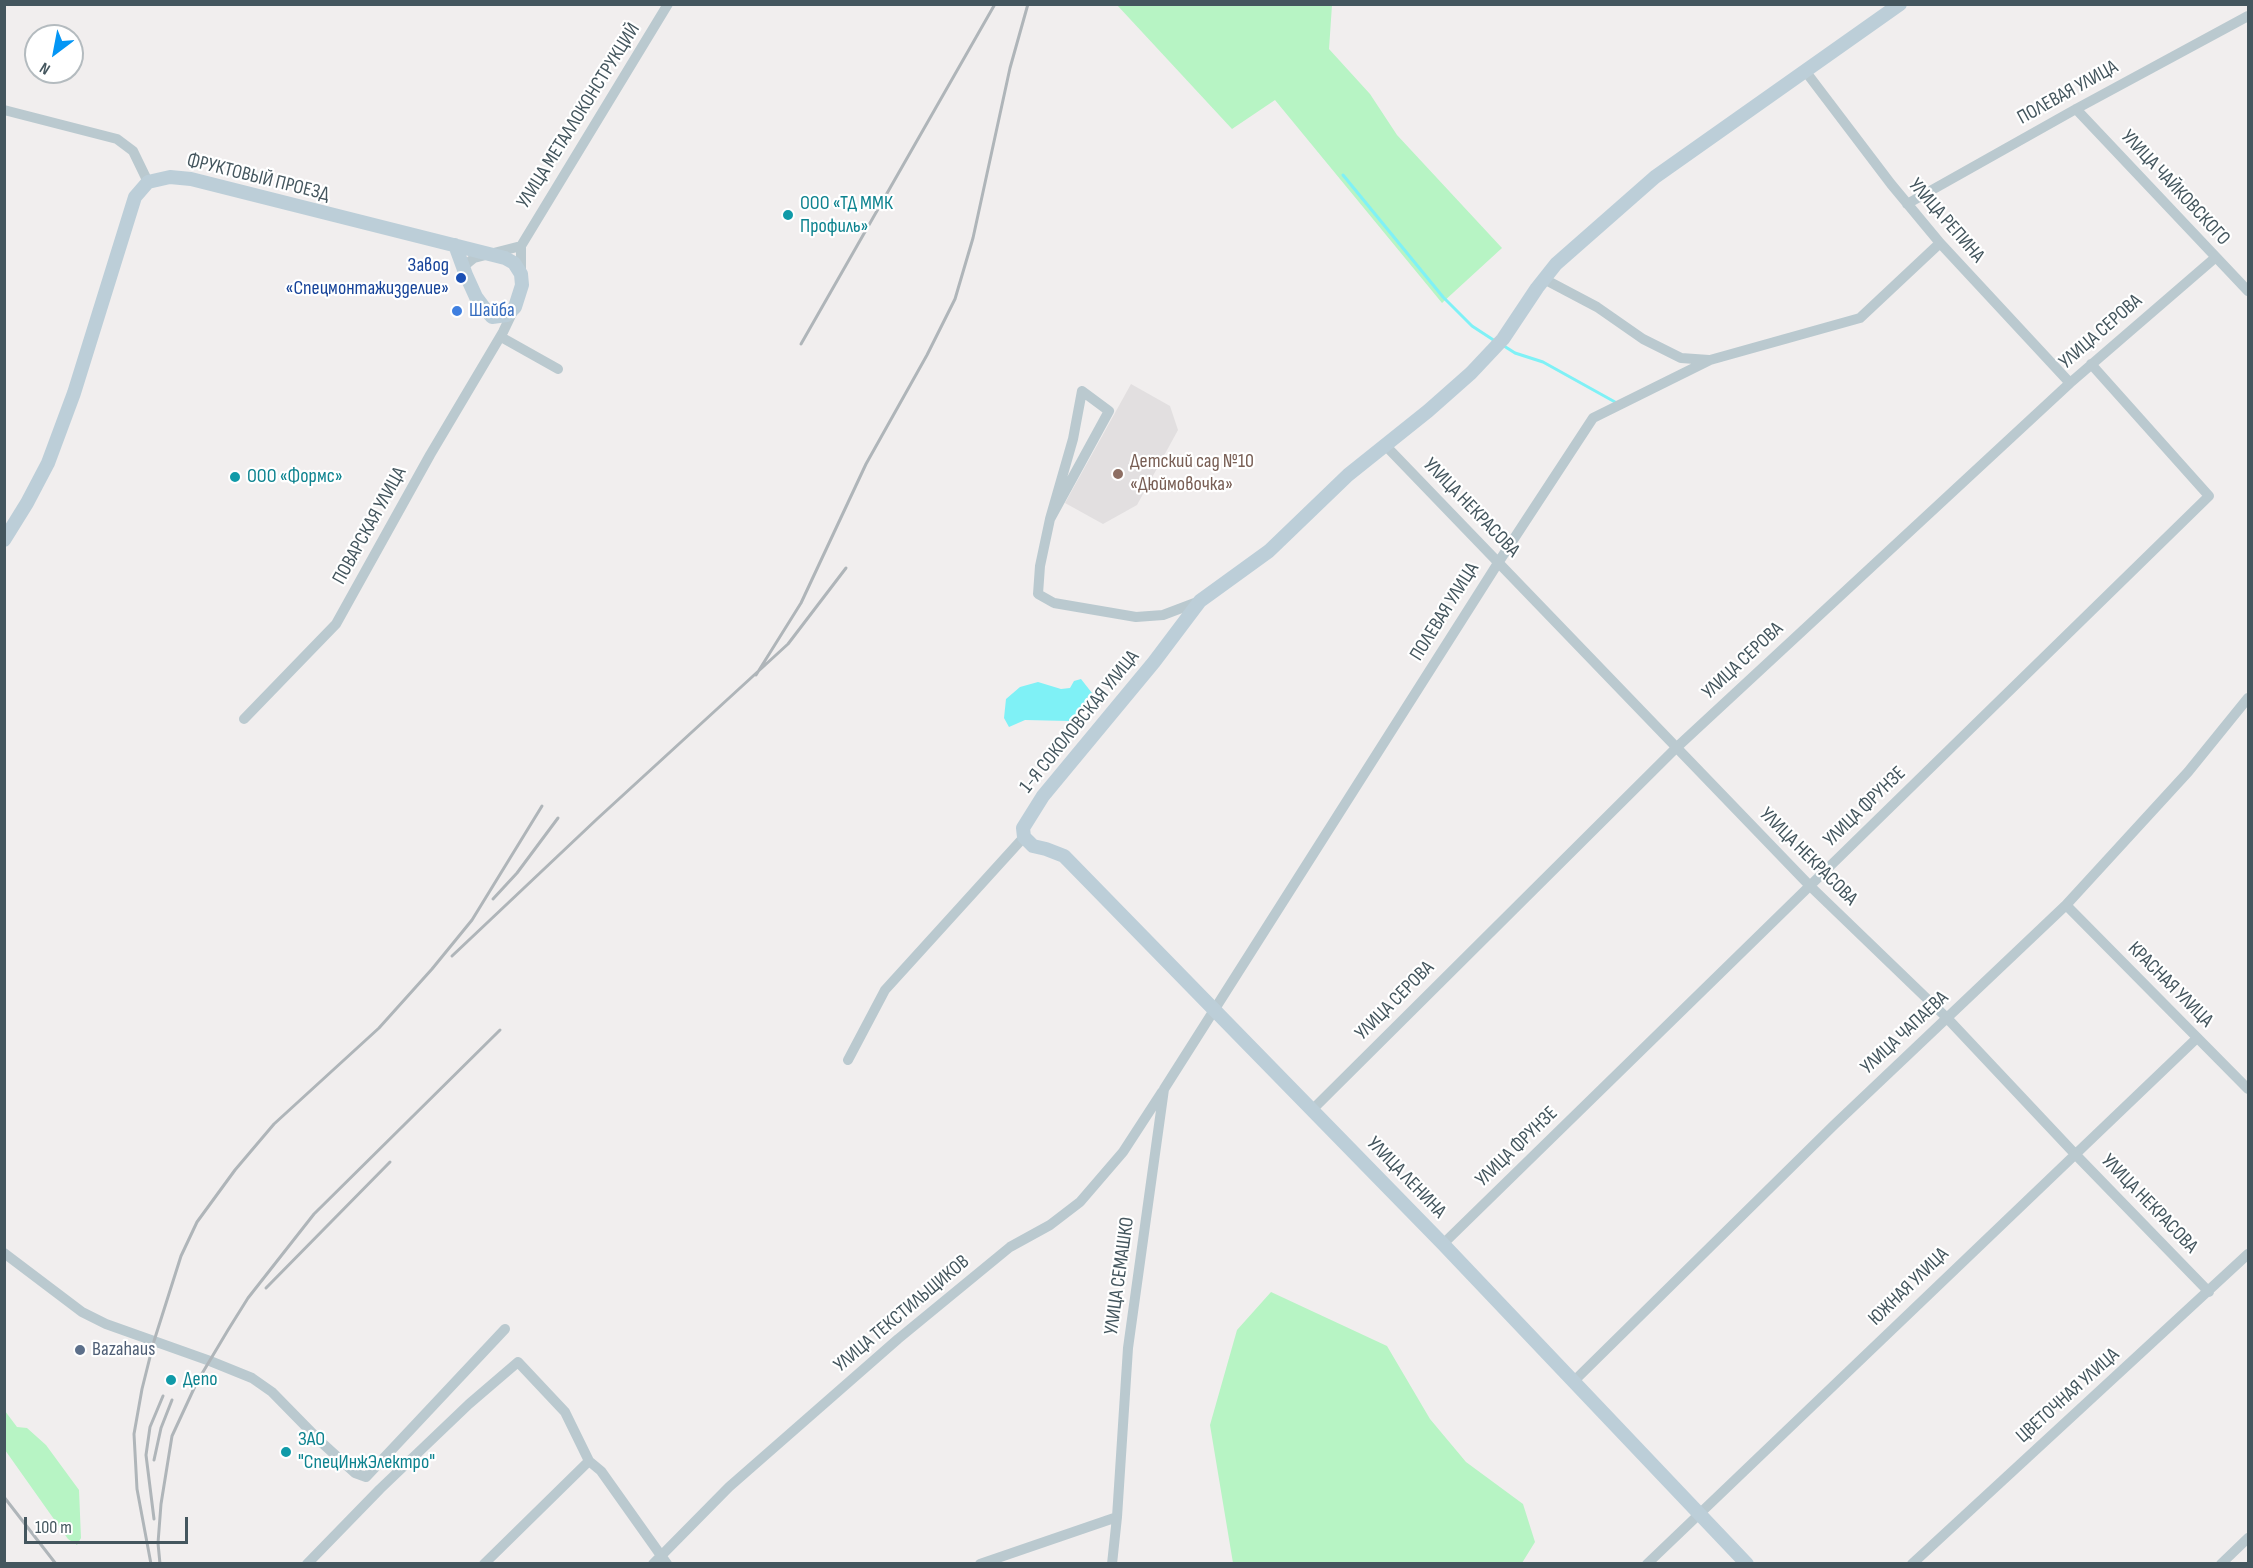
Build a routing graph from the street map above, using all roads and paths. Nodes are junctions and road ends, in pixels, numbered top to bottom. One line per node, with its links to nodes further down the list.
1 (668, 4): 10 (street, УЛИЦА МЕТАЛЛОКОНСТРУКЦИЙ)
2 (1900, 4): 4 (street, 1-Я СОКОЛОВСКАЯ УЛИЦА)
3 (2248, 16): 5 (street, ПОЛЕВАЯ УЛИЦА)
4 (1806, 72): 8 (street, УЛИЦА РЕПИНА); 16 (street, 1-Я СОКОЛОВСКАЯ УЛИЦА)
5 (2076, 109): 8 (street, ПОЛЕВАЯ УЛИЦА); 13 (street, УЛИЦА ЧАЙКОВСКОГО)
6 (4, 110): 7 (street)
7 (148, 182): 9 (street, ФРУКТОВЫЙ ПРОЕЗД); 27 (street)
8 (1907, 204): 11 (street, УЛИЦА РЕПИНА)
9 (455, 245): 12 (street, ФРУКТОВЫЙ ПРОЕЗД); 14 (street)
10 (520, 246): 12 (street); 15 (street)
11 (1945, 249): 21 (street, ПОЛЕВАЯ УЛИЦА); 24 (street, УЛИЦА РЕПИНА)
12 (492, 253): 14 (street); 15 (street)
13 (2216, 257): 17 (street, УЛИЦА ЧАЙКОВСКОГО); 22 (street, УЛИЦА СЕРОВА)
14 (463, 267): 19 (street)
15 (521, 273): 18 (street)
16 (1544, 279): 21 (street); 25 (street, 1-Я СОКОЛОВСКАЯ УЛИЦА)
17 (2248, 291)
18 (515, 307): 19 (street); 20 (street, ПОВАРСКАЯ УЛИЦА)
19 (492, 318): 20 (street)
20 (502, 334): 23 (street); 31 (street, ПОВАРСКАЯ УЛИЦА)
21 (1710, 360): 28 (street, ПОЛЕВАЯ УЛИЦА)
22 (2091, 364): 24 (street, УЛИЦА СЕРОВА); 34 (street, УЛИЦА ФРУНЗЕ)
23 (558, 369)
24 (2070, 383): 32 (street, УЛИЦА СЕРОВА)
25 (1386, 445): 28 (street, УЛИЦА НЕКРАСОВА); 29 (street, 1-Я СОКОЛОВСКАЯ УЛИЦА)
26 (1050, 519): 26 (street); 29 (street)
27 (4, 540)
28 (1498, 563): 32 (street, УЛИЦА НЕКРАСОВА); 36 (street, ПОЛЕВАЯ УЛИЦА)
29 (1200, 601): 33 (street, 1-Я СОКОЛОВСКАЯ УЛИЦА)
30 (2248, 698): 35 (street, УЛИЦА ЧАПАЕВА)
31 (244, 719)
32 (1676, 748): 34 (street, УЛИЦА НЕКРАСОВА); 42 (street, УЛИЦА СЕРОВА)
33 (1024, 837): 36 (street, УЛИЦА ЛЕНИНА); 39 (street, 1-Я СОКОЛОВСКАЯ УЛИЦА)
34 (1810, 886): 37 (street, УЛИЦА НЕКРАСОВА); 44 (street, УЛИЦА ФРУНЗЕ)
35 (2066, 905): 37 (street, УЛИЦА ЧАПАЕВА); 38 (street, КРАСНАЯ УЛИЦА)
36 (1215, 1010): 40 (street, УЛИЦА СЕМАШКО); 42 (street, УЛИЦА ЛЕНИНА)
37 (1947, 1018): 43 (street, УЛИЦА НЕКРАСОВА); 49 (street, УЛИЦА ЧАПАЕВА)
38 (2197, 1038): 41 (street, КРАСНАЯ УЛИЦА); 43 (street, ЮЖНАЯ УЛИЦА)
39 (848, 1060)
40 (1164, 1089): 52 (street, УЛИЦА СЕМАШКО); 54 (street, УЛИЦА ТЕКСТИЛЬЩИКОВ)
41 (2248, 1089)
42 (1312, 1110): 44 (street, УЛИЦА ЛЕНИНА)
43 (2075, 1154): 47 (street, УЛИЦА НЕКРАСОВА); 51 (street, ЮЖНАЯ УЛИЦА)
44 (1443, 1244): 49 (street, УЛИЦА ЛЕНИНА)
45 (4, 1253): 48 (street)
46 (2248, 1254): 47 (street, ЦВЕТОЧНАЯ УЛИЦА)
47 (2209, 1292): 61 (street, ЦВЕТОЧНАЯ УЛИЦА)
48 (506, 1329)
49 (1573, 1382): 51 (street, УЛИЦА ЛЕНИНА)
50 (589, 1461): 54 (street); 55 (street); 56 (street)
51 (1699, 1512): 59 (street, ЮЖНАЯ УЛИЦА); 60 (street, УЛИЦА ЛЕНИНА)
52 (1117, 1516): 57 (street); 58 (street, УЛИЦА СЕМАШКО)
53 (2247, 1542): 62 (street)
54 (660, 1561)
55 (307, 1563)
56 (484, 1563)
57 (980, 1563)
58 (1112, 1563)
59 (1647, 1563)
60 (1747, 1563)
61 (1912, 1563)
62 (2221, 1563)

